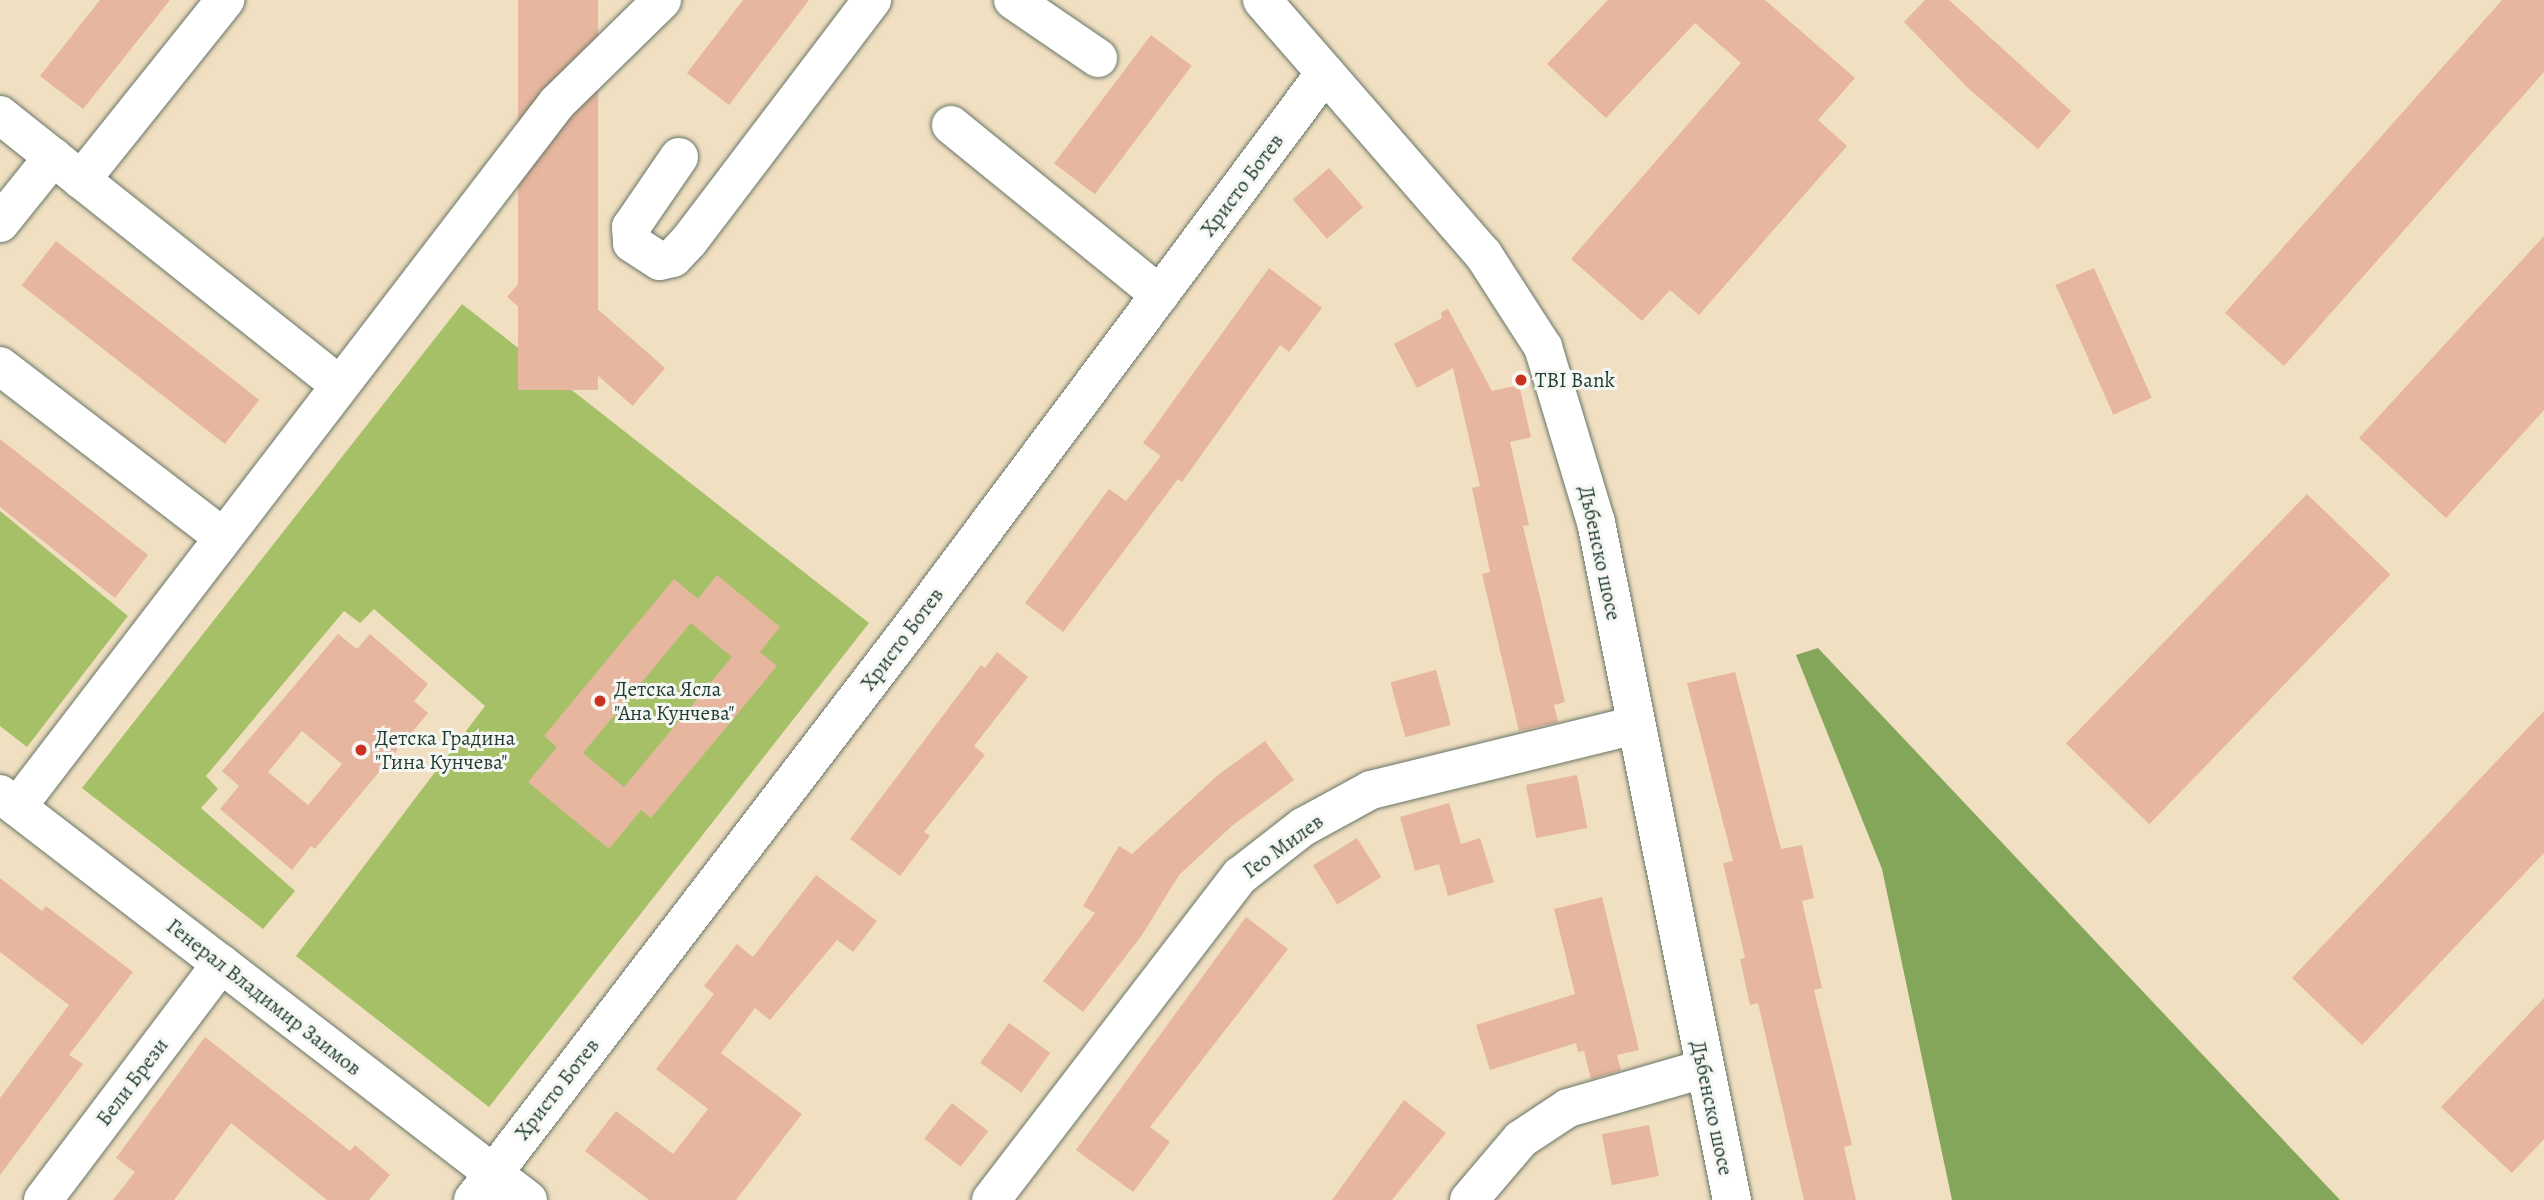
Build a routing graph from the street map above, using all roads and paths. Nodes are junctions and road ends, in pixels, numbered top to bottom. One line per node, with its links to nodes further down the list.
1 (225, 0): 11 (street)
2 (662, 0): 15 (street)
3 (872, 0): 10 (street)
4 (1013, 0): 6 (street)
5 (1262, 0): 7 (street, Дъбенско шосе)
6 (1098, 58)
7 (1325, 73): 13 (street, Христо Ботев); 17 (street, Дъбенско шосе)
8 (0, 115): 11 (street)
9 (951, 125): 13 (street)
10 (679, 157)
11 (67, 169): 12 (street); 15 (street)
12 (0, 223)
13 (1160, 295): 21 (street, Христо Ботев)
14 (0, 366): 16 (street)
15 (340, 385): 16 (street)
16 (223, 537): 18 (street)
17 (1635, 724): 20 (street, Дъбенско шосе); 24 (street, Гео Милев)
18 (9, 801): 19 (street, Генерал Владимир Заимов)
19 (221, 964): 21 (street, Генерал Владимир Заимов); 22 (street, Бели Брези)
20 (1703, 1069): 25 (street); 26 (street, Дъбенско шосе)
21 (482, 1186): 23 (street, Генерал Владимир Заимов)
22 (43, 1200)
23 (528, 1200)
24 (991, 1200)
25 (1469, 1200)
26 (1732, 1200)

